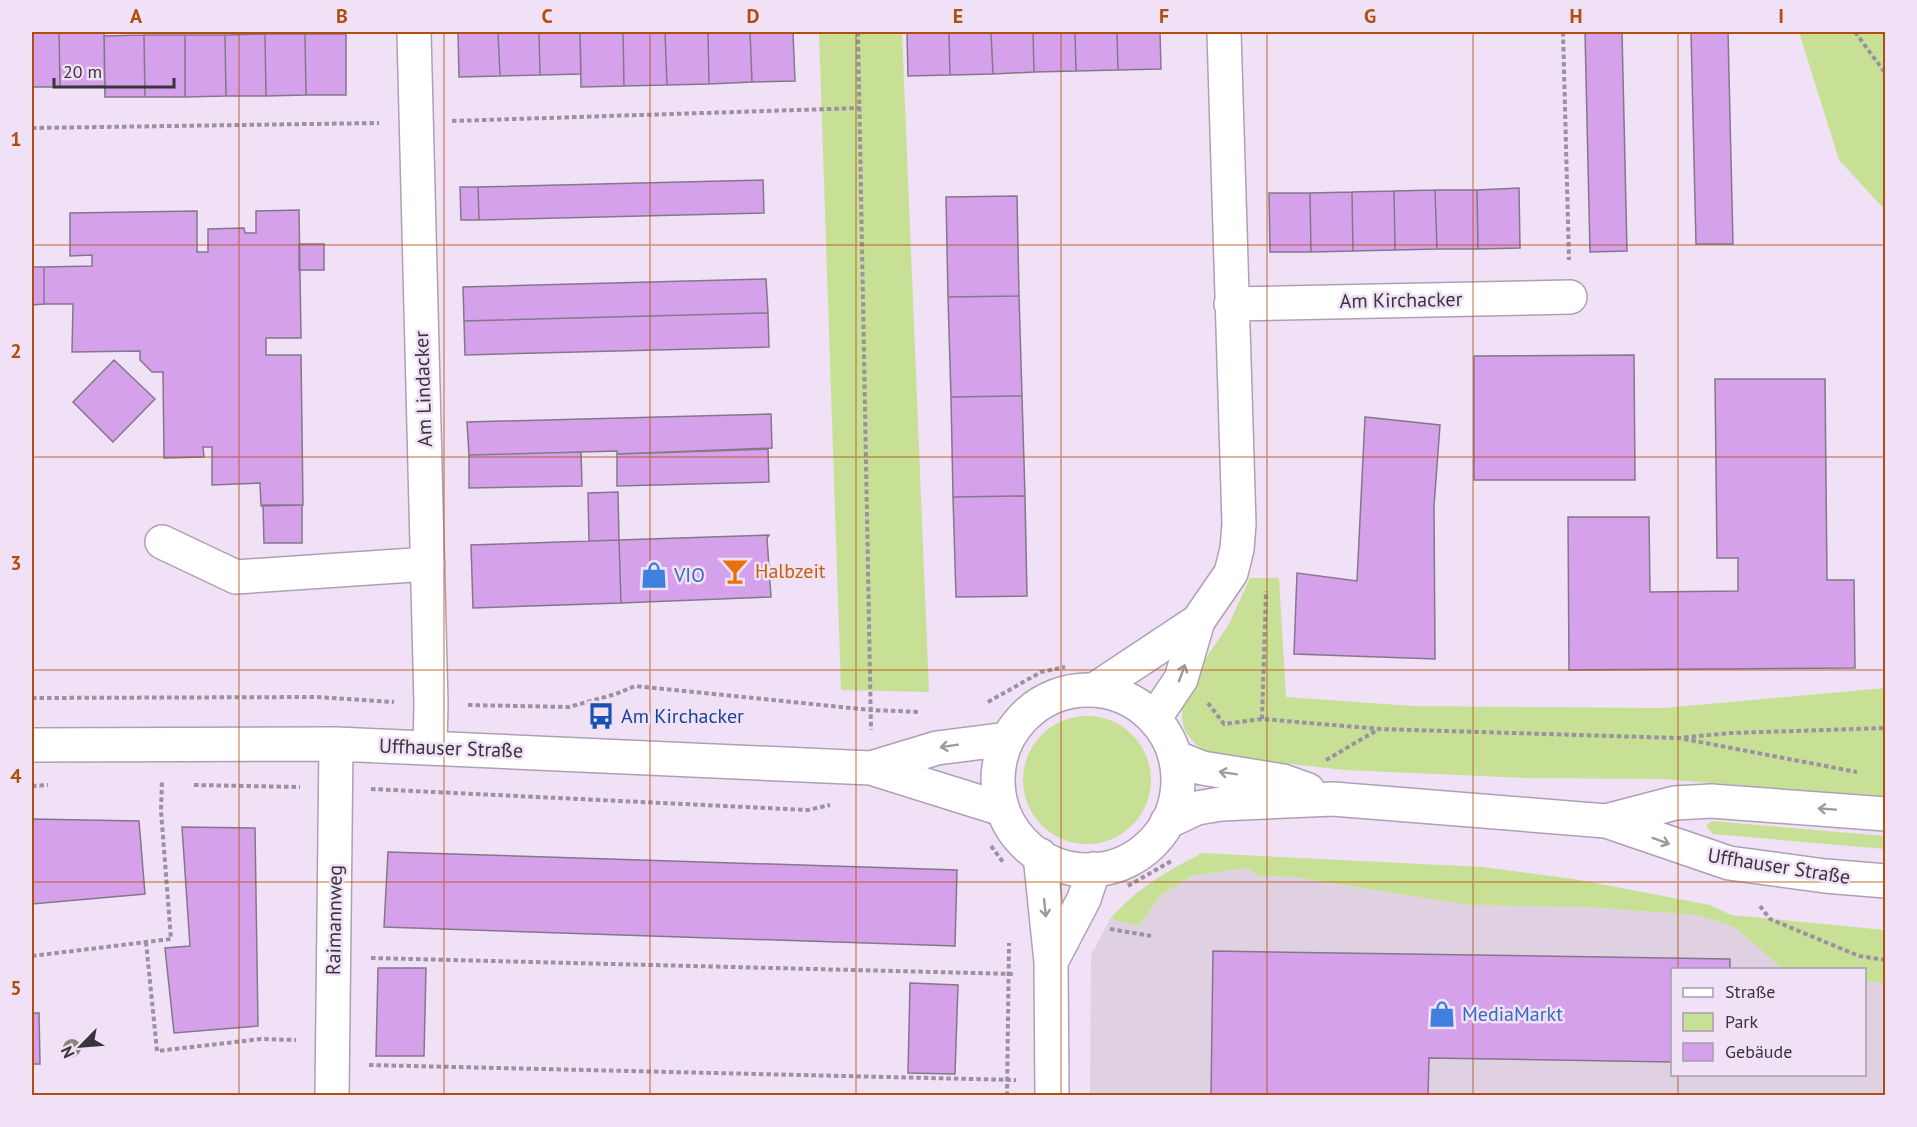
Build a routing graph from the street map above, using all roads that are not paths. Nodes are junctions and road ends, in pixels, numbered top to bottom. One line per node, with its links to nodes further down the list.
1 (414, 32): 6 (street, Am Lindacker)
2 (1224, 32): 4 (street)
3 (1570, 297): 4 (street, Am Kirchacker)
4 (1231, 304): 7 (street)
5 (162, 542): 6 (street)
6 (428, 564): 13 (street, Am Lindacker)
7 (1198, 621): 8 (street); 9 (street, one-way to 7)
8 (1094, 690): 9 (street, Uffhauser Straße); 10 (street, Uffhauser Straße)
9 (1154, 719): 14 (street, Uffhauser Straße)
10 (1007, 739): 15 (street, Uffhauser Straße, one-way to 15); 17 (street, Uffhauser Straße)
11 (336, 744): 12 (street, Uffhauser Straße); 13 (street, Uffhauser Straße); 25 (street, Raimannweg)
12 (32, 745)
13 (430, 747): 15 (street, Uffhauser Straße)
14 (1175, 757): 16 (street, Uffhauser Straße, one-way to 14); 20 (street, Uffhauser Straße)
15 (871, 768): 17 (street, Uffhauser Straße)
16 (1333, 799): 19 (street, Uffhauser Straße); 20 (street, Uffhauser Straße)
17 (1002, 809): 21 (street, Uffhauser Straße)
18 (1886, 814): 19 (street, Uffhauser Straße, one-way to 19)
19 (1606, 821): 23 (street, Uffhauser Straße, one-way to 23)
20 (1167, 822): 22 (street, Uffhauser Straße)
21 (1040, 855): 22 (street, Uffhauser Straße); 24 (street, one-way to 24)
22 (1095, 869): 24 (street)
23 (1886, 881)
24 (1051, 968): 26 (street)
25 (333, 1067)
26 (1052, 1088)

